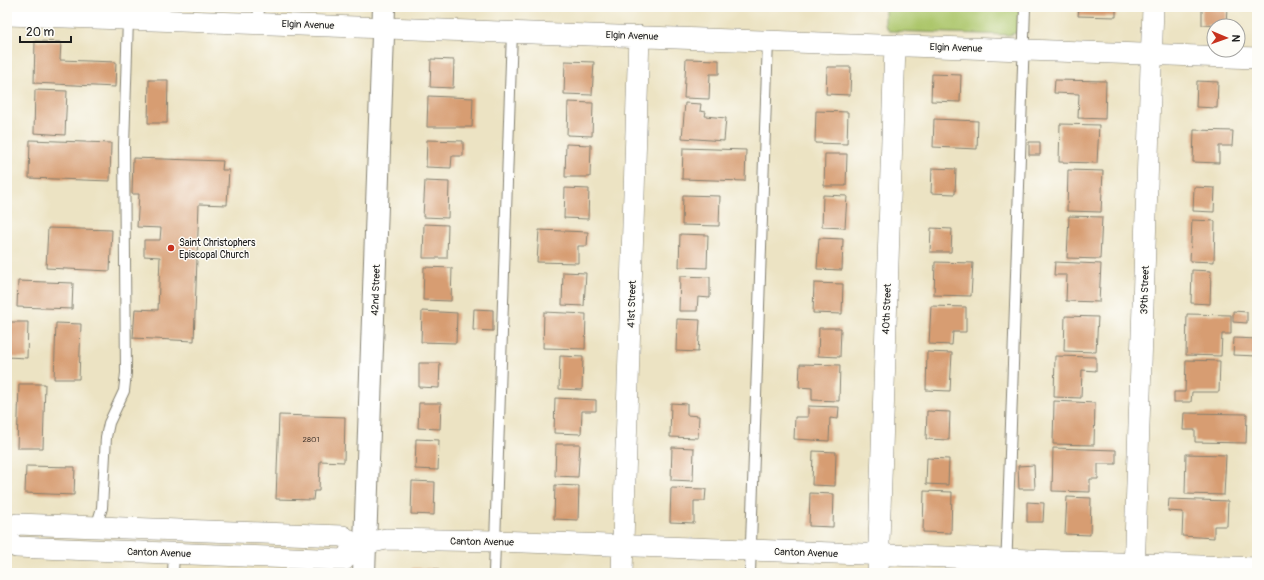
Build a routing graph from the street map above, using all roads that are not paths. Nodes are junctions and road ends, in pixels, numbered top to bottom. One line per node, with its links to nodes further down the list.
1 (1025, 7): 11 (lane)
2 (1153, 7): 12 (street, 39th Street)
3 (128, 13): 4 (street, Elgin Avenue); 5 (street, Elgin Avenue); 14 (lane)
4 (7, 15)
5 (258, 15): 6 (street, Elgin Avenue)
6 (384, 17): 7 (street, Elgin Avenue); 18 (street, 42nd Street)
7 (512, 31): 8 (street, Elgin Avenue); 17 (lane)
8 (639, 36): 9 (street, Elgin Avenue); 19 (street, 41st Street)
9 (768, 40): 10 (street, Elgin Avenue); 21 (lane)
10 (895, 44): 11 (street, Elgin Avenue); 23 (street, 40th Street)
11 (1024, 49): 12 (street, Elgin Avenue); 25 (lane)
12 (1152, 54): 13 (street, Elgin Avenue); 26 (street, 39th Street)
13 (1257, 58)
14 (96, 527): 15 (street); 18 (street); 20 (street)
15 (7, 531)
16 (7, 540): 20 (street, Canton Avenue)
17 (495, 541): 18 (street, Canton Avenue); 19 (street, Canton Avenue); 29 (lane)
18 (360, 545): 24 (street, Canton Avenue); 28 (street, 42nd Street)
19 (623, 546): 21 (street, Canton Avenue); 30 (street, 41st Street)
20 (95, 550): 22 (street, Canton Avenue)
21 (751, 550): 23 (street, Canton Avenue); 31 (lane)
22 (174, 563): 24 (street, Canton Avenue)
23 (878, 564): 25 (street, Canton Avenue)
24 (339, 566)
25 (1006, 566): 26 (street, Canton Avenue)
26 (1134, 568): 27 (street, Canton Avenue)
27 (1257, 568)
28 (364, 573)
29 (494, 573)
30 (622, 573)
31 (750, 573)

